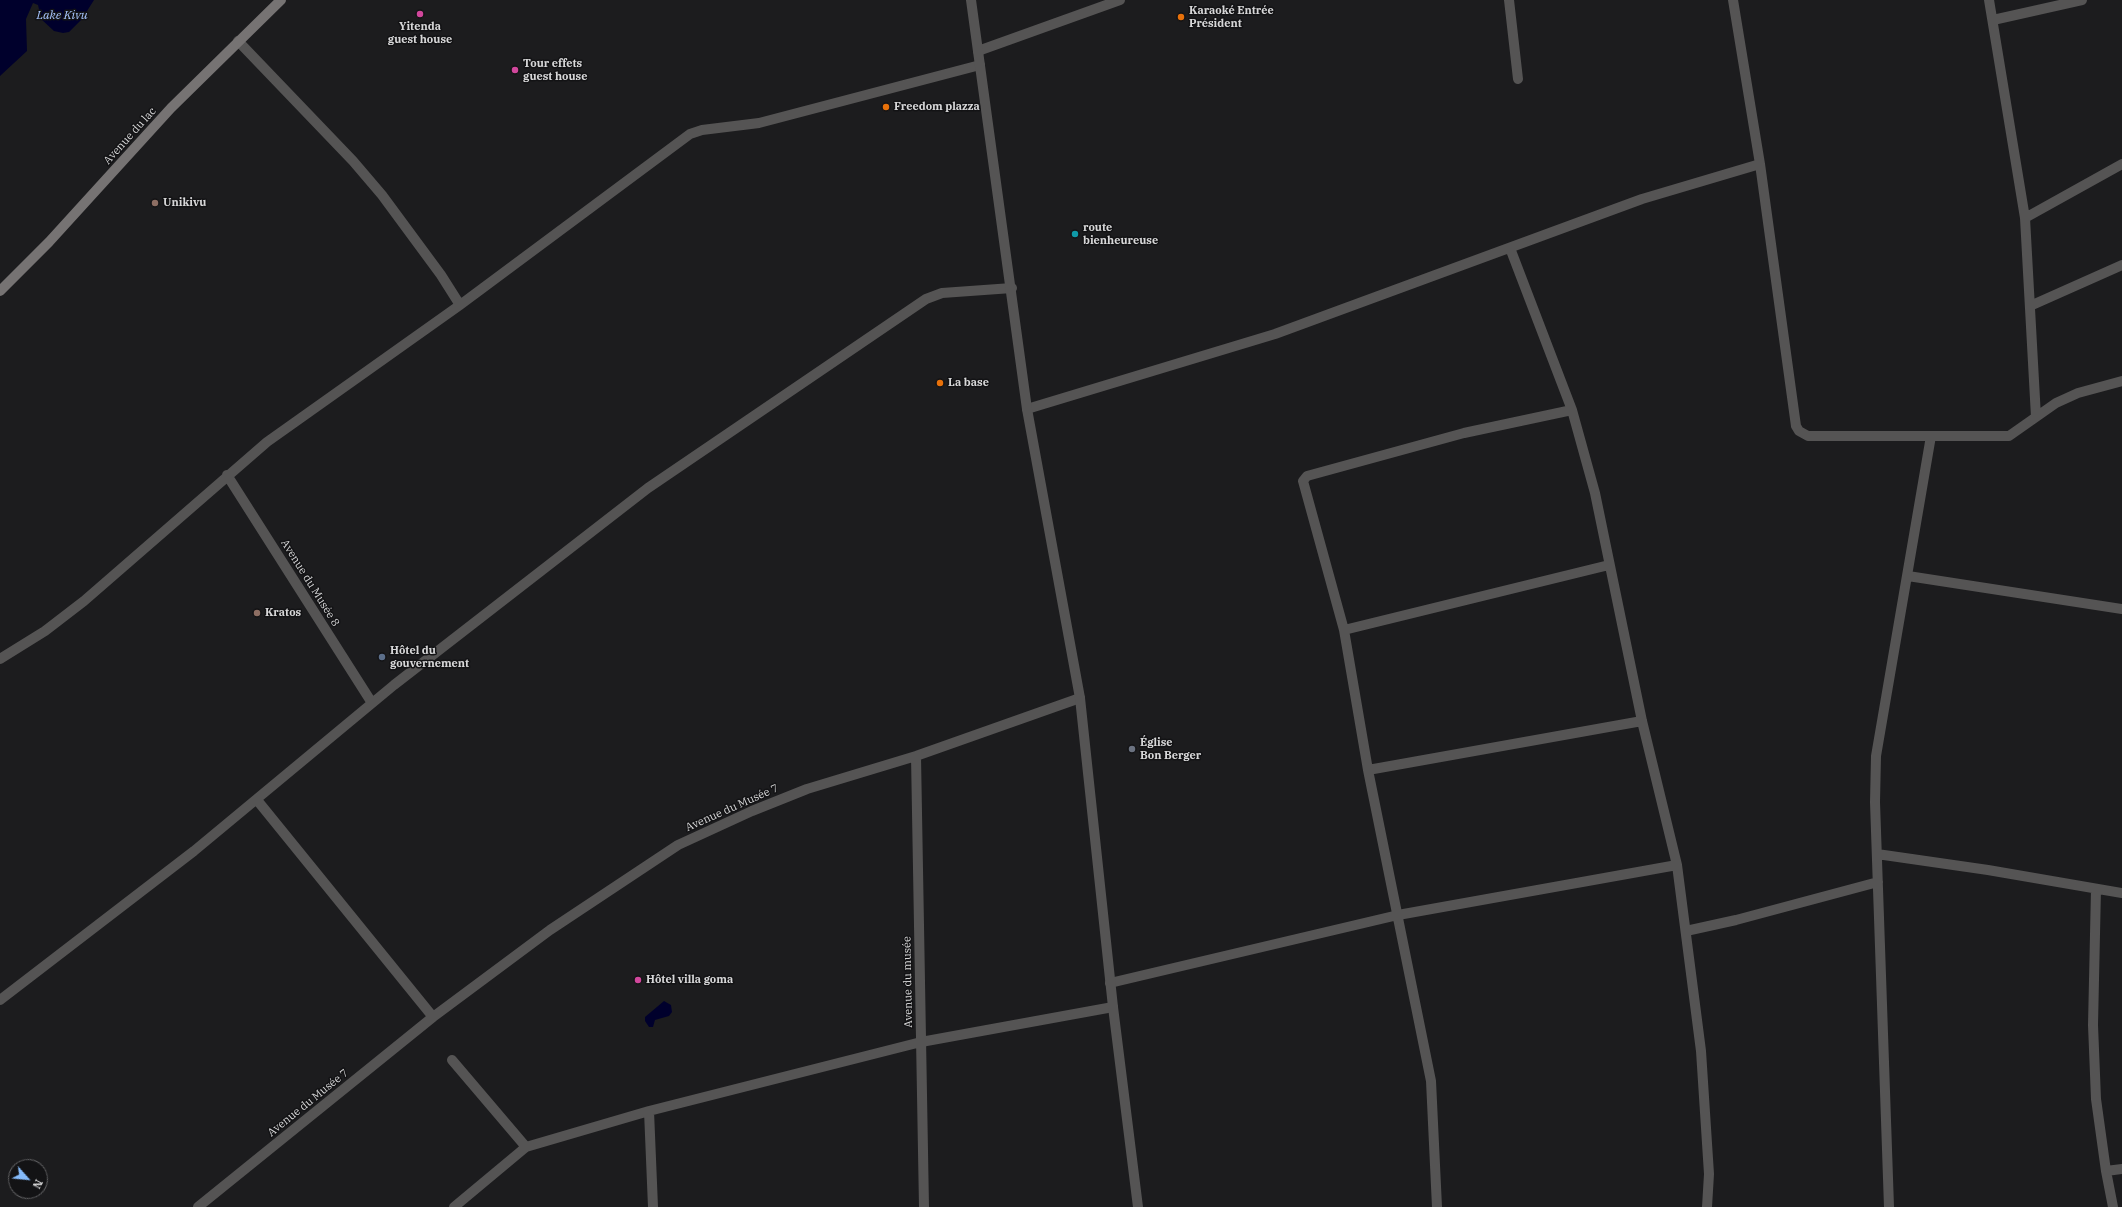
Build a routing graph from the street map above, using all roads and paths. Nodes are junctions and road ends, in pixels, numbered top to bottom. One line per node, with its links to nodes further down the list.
1 (281, 0): 9 (main road, Avenue du lac)
2 (971, 0): 10 (street)
3 (1120, 0): 10 (street)
4 (1509, 0): 12 (street)
5 (1734, 0): 13 (street)
6 (1989, 0): 8 (street)
7 (2082, 0): 8 (street)
8 (1993, 20): 15 (street)
9 (238, 41): 19 (main road, Avenue du lac); 20 (street)
10 (978, 51): 11 (street)
11 (980, 65): 18 (street); 20 (street)
12 (1518, 79)
13 (1760, 164): 16 (street); 26 (street)
14 (2122, 164): 15 (street)
15 (2025, 218): 21 (street)
16 (1510, 248): 23 (street); 24 (street)
17 (2122, 265): 21 (street)
18 (1012, 288): 23 (street); 34 (street)
19 (0, 291)
20 (460, 305): 27 (street)
21 (2030, 306): 25 (street)
22 (2122, 381): 25 (street)
23 (1027, 409): 33 (street)
24 (1572, 410): 28 (street); 31 (street)
25 (2036, 417): 26 (street)
26 (1931, 436): 29 (street)
27 (228, 475): 32 (street); 34 (street, Avenue du Musée 8)
28 (1609, 565): 31 (street); 35 (street)
29 (1908, 576): 30 (street); 39 (street)
30 (2122, 609)
31 (1344, 630): 37 (street)
32 (0, 659)
33 (1080, 698): 36 (street, Avenue du Musée 7); 46 (street)
34 (372, 703): 38 (street)
35 (1642, 721): 37 (street); 40 (street)
36 (916, 756): 49 (street, Avenue du Musée 7); 50 (street, Avenue du musée)
37 (1368, 770): 44 (street)
38 (257, 800): 47 (street); 49 (street)
39 (1877, 854): 41 (street); 42 (street)
40 (1677, 865): 44 (street); 45 (street)
41 (1878, 882): 45 (street); 63 (street)
42 (2096, 889): 43 (street); 55 (street)
43 (2122, 893)
44 (1398, 915): 46 (street); 61 (street)
45 (1686, 931): 62 (street)
46 (1110, 983): 48 (street)
47 (0, 1000)
48 (1113, 1007): 50 (street); 60 (street)
49 (432, 1017): 56 (street, Avenue du Musée 7)
50 (921, 1042): 52 (street); 59 (street, Avenue du musée)
51 (452, 1060): 53 (street)
52 (649, 1111): 53 (street); 58 (street)
53 (526, 1147): 57 (street)
54 (2122, 1169): 55 (street)
55 (2106, 1171): 64 (street)
56 (198, 1207)
57 (454, 1207)
58 (653, 1207)
59 (924, 1207)
60 (1138, 1207)
61 (1437, 1207)
62 (1707, 1207)
63 (1890, 1207)
64 (2113, 1207)

